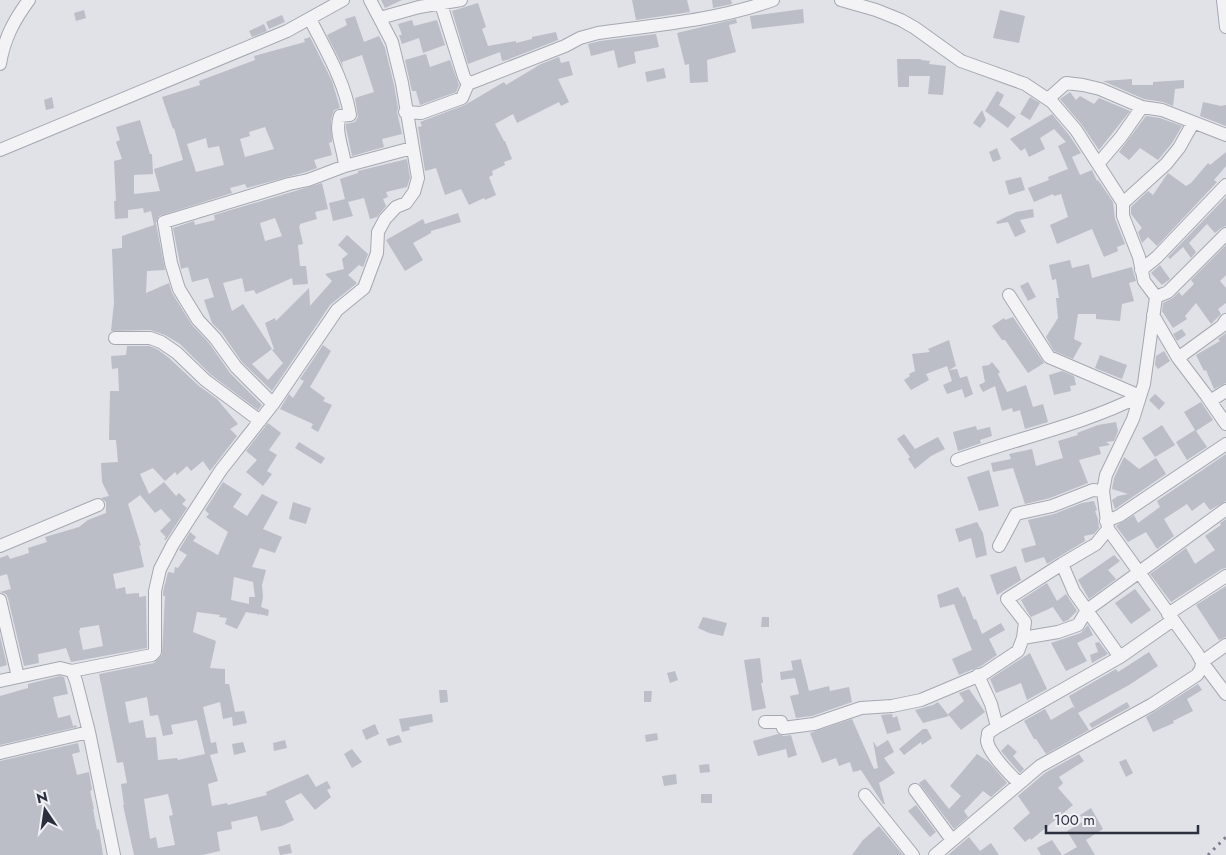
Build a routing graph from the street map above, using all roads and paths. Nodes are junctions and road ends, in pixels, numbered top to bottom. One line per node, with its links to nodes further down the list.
1 (29, 0): 12 (street)
2 (343, 0): 10 (street)
3 (370, 0): 9 (street)
4 (461, 0): 8 (street)
5 (773, 0): 13 (street)
6 (841, 0): 14 (street)
7 (1223, 0): 11 (street)
8 (441, 4): 9 (street); 13 (street)
9 (380, 18): 16 (street)
10 (310, 19): 20 (street); 22 (street)
11 (1226, 26)
12 (0, 64)
13 (468, 84): 16 (street)
14 (1048, 99): 15 (street); 21 (street)
15 (1142, 107): 17 (street); 21 (street)
16 (405, 112): 19 (street)
17 (1193, 123): 18 (street); 24 (street)
18 (1226, 135)
19 (412, 148): 22 (street); 36 (street)
20 (0, 150)
21 (1098, 164): 24 (street)
22 (345, 166): 36 (street)
23 (1226, 185): 26 (street)
24 (1124, 203): 26 (street)
25 (1226, 234): 28 (street)
26 (1141, 270): 28 (street)
27 (1009, 295): 34 (street)
28 (1156, 297): 29 (street)
29 (1154, 316): 32 (street); 34 (street)
30 (1226, 320): 32 (street)
31 (115, 338): 37 (street)
32 (1178, 358): 35 (street)
33 (1226, 392): 35 (street)
34 (1140, 396): 40 (street); 41 (street)
35 (1210, 401): 38 (street)
36 (273, 404): 37 (street)
37 (260, 420): 57 (street)
38 (1226, 424)
39 (1226, 444): 44 (street)
40 (957, 460)
41 (1103, 491): 44 (street); 46 (street)
42 (98, 504): 45 (street)
43 (1226, 509): 48 (street)
44 (1107, 525): 47 (street); 48 (street)
45 (0, 546)
46 (999, 546)
47 (1062, 564): 51 (street); 53 (street)
48 (1138, 571): 51 (street); 52 (street)
49 (1226, 576): 52 (street)
50 (0, 600): 59 (street)
51 (1087, 610): 53 (street); 55 (street)
52 (1171, 617): 55 (street); 56 (street)
53 (1023, 638): 58 (street)
54 (1226, 645): 56 (street)
55 (1120, 657): 63 (street)
56 (1202, 662): 61 (street); 66 (street)
57 (72, 671): 59 (street); 64 (street)
58 (978, 676): 62 (street); 63 (street)
59 (18, 677): 60 (street)
60 (0, 681)
61 (1226, 694)
62 (766, 722)
63 (997, 727): 66 (street)
64 (89, 732): 65 (street); 70 (street)
65 (0, 753)
66 (1019, 783): 69 (street)
67 (915, 790): 69 (street)
68 (865, 795): 71 (street)
69 (952, 840): 72 (street)
70 (114, 855)
71 (913, 855)
72 (934, 855)

